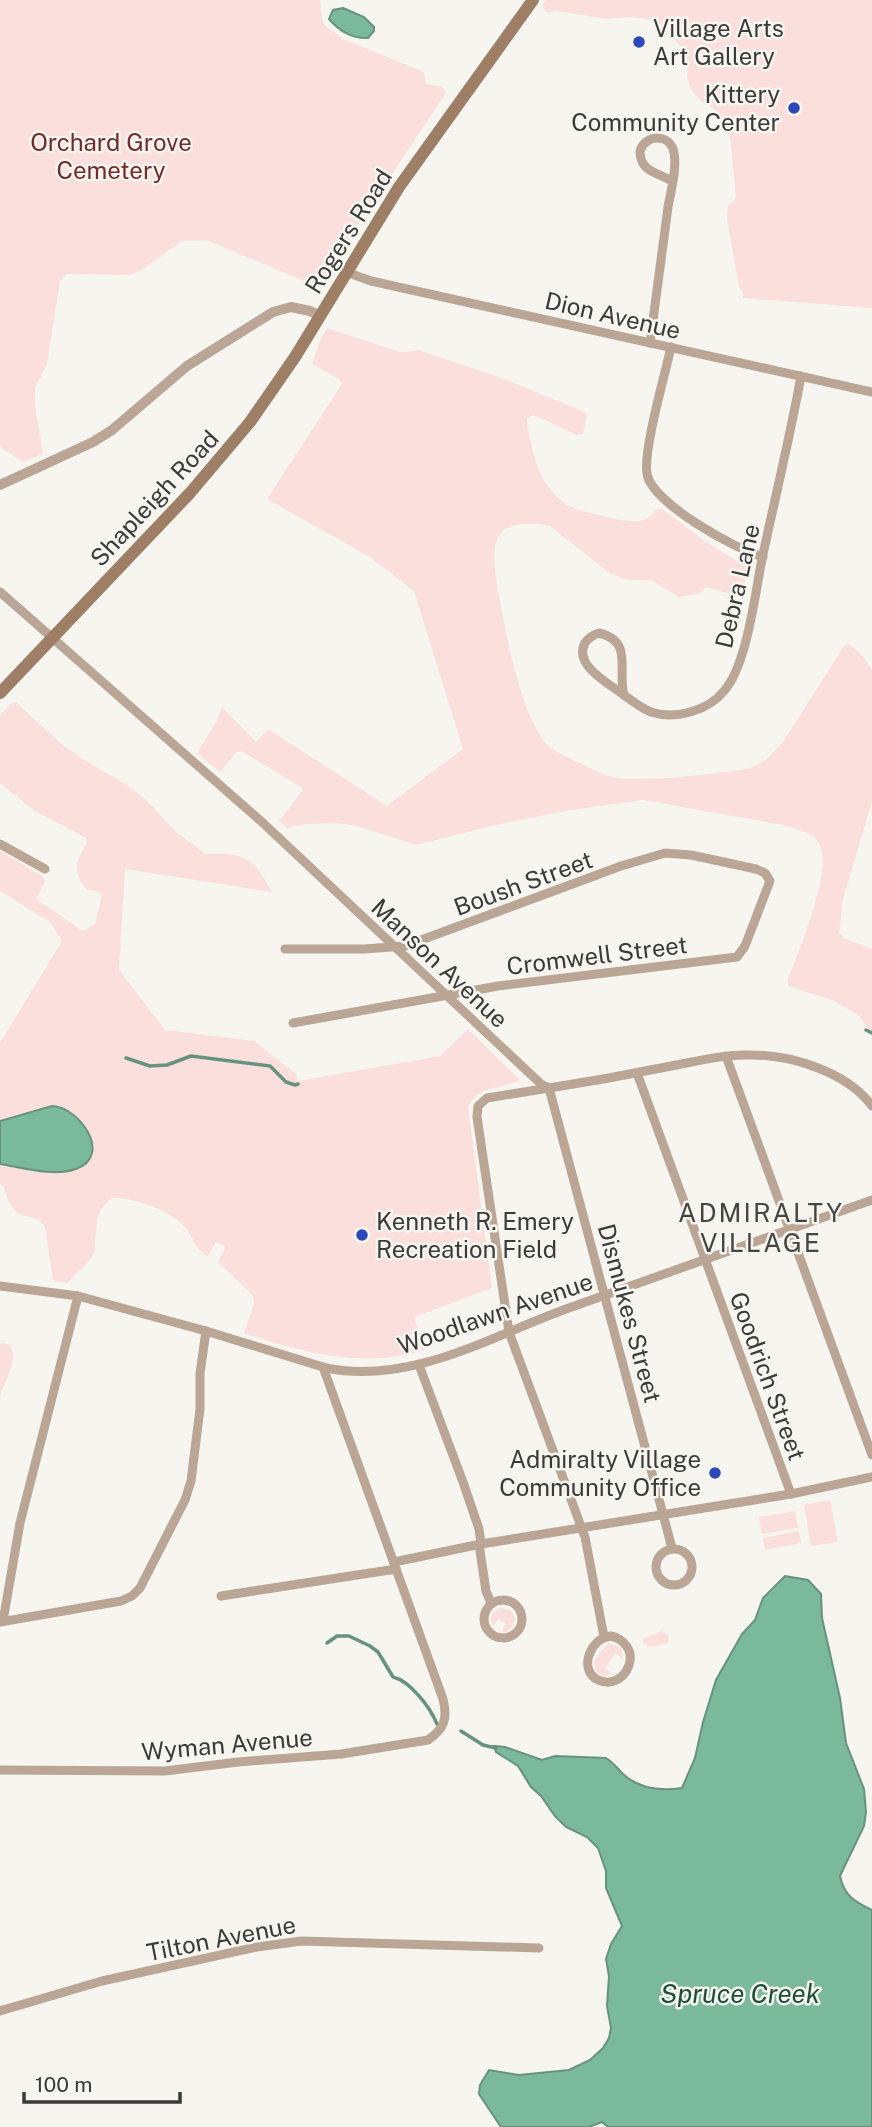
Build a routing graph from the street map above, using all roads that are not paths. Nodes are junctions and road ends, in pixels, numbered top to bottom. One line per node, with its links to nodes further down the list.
1 (533, 0): 3 (main road, Rogers Road)
2 (672, 181): 2 (street); 5 (street)
3 (346, 272): 4 (main road, Rogers Road); 5 (street, Dion Avenue)
4 (320, 316): 9 (street, Rogers Road); 12 (main road, Shapleigh Road)
5 (650, 343): 6 (street, Dion Avenue)
6 (671, 348): 7 (street, Dion Avenue); 10 (street)
7 (801, 376): 8 (street, Dion Avenue); 10 (street, Debra Lane)
8 (872, 392)
9 (0, 485)
10 (762, 557): 14 (street, Debra Lane)
11 (0, 592): 12 (street, Manson Avenue)
12 (52, 639): 13 (main road, Shapleigh Road); 19 (street, Manson Avenue)
13 (0, 694)
14 (624, 695): 14 (street, Debra Lane)
15 (0, 844): 16 (street)
16 (45, 869)
17 (769, 878): 19 (street, Boush Street); 20 (street, Cromwell Street)
18 (285, 948): 19 (street, Boush Street)
19 (395, 948): 20 (street, Manson Avenue)
20 (448, 995): 21 (street, Cromwell Street); 24 (street, Manson Avenue)
21 (293, 1023)
22 (726, 1056): 23 (street); 25 (street); 27 (street)
23 (637, 1073): 24 (street); 28 (street, Goodrich Street)
24 (549, 1088): 30 (street, Dismukes Street); 33 (street)
25 (872, 1106)
26 (872, 1200): 27 (street, Woodlawn Avenue)
27 (789, 1230): 28 (street, Woodlawn Avenue); 36 (street)
28 (705, 1259): 30 (street, Woodlawn Avenue); 38 (street, Goodrich Street)
29 (0, 1286): 31 (street, Woodlawn Avenue)
30 (606, 1295): 33 (street, Woodlawn Avenue); 39 (street, Dismukes Street)
31 (78, 1296): 32 (street, Woodlawn Avenue); 46 (street)
32 (206, 1331): 35 (street, Woodlawn Avenue); 46 (street)
33 (509, 1332): 34 (street, Woodlawn Avenue); 40 (street)
34 (419, 1365): 35 (street, Woodlawn Avenue); 41 (street)
35 (323, 1367): 43 (street)
36 (872, 1455)
37 (872, 1477): 38 (street)
38 (791, 1494): 39 (street)
39 (664, 1515): 40 (street); 42 (street, Dismukes Street)
40 (582, 1528): 41 (street); 47 (street)
41 (480, 1544): 43 (street); 45 (street)
42 (672, 1548): 42 (street, Dismukes Street)
43 (395, 1565): 44 (street); 48 (street, Wyman Avenue)
44 (221, 1596)
45 (492, 1604): 45 (street)
46 (2, 1621)
47 (604, 1637): 47 (street)
48 (0, 1770)
49 (539, 1948): 50 (street, Tilton Avenue)
50 (0, 2011)

